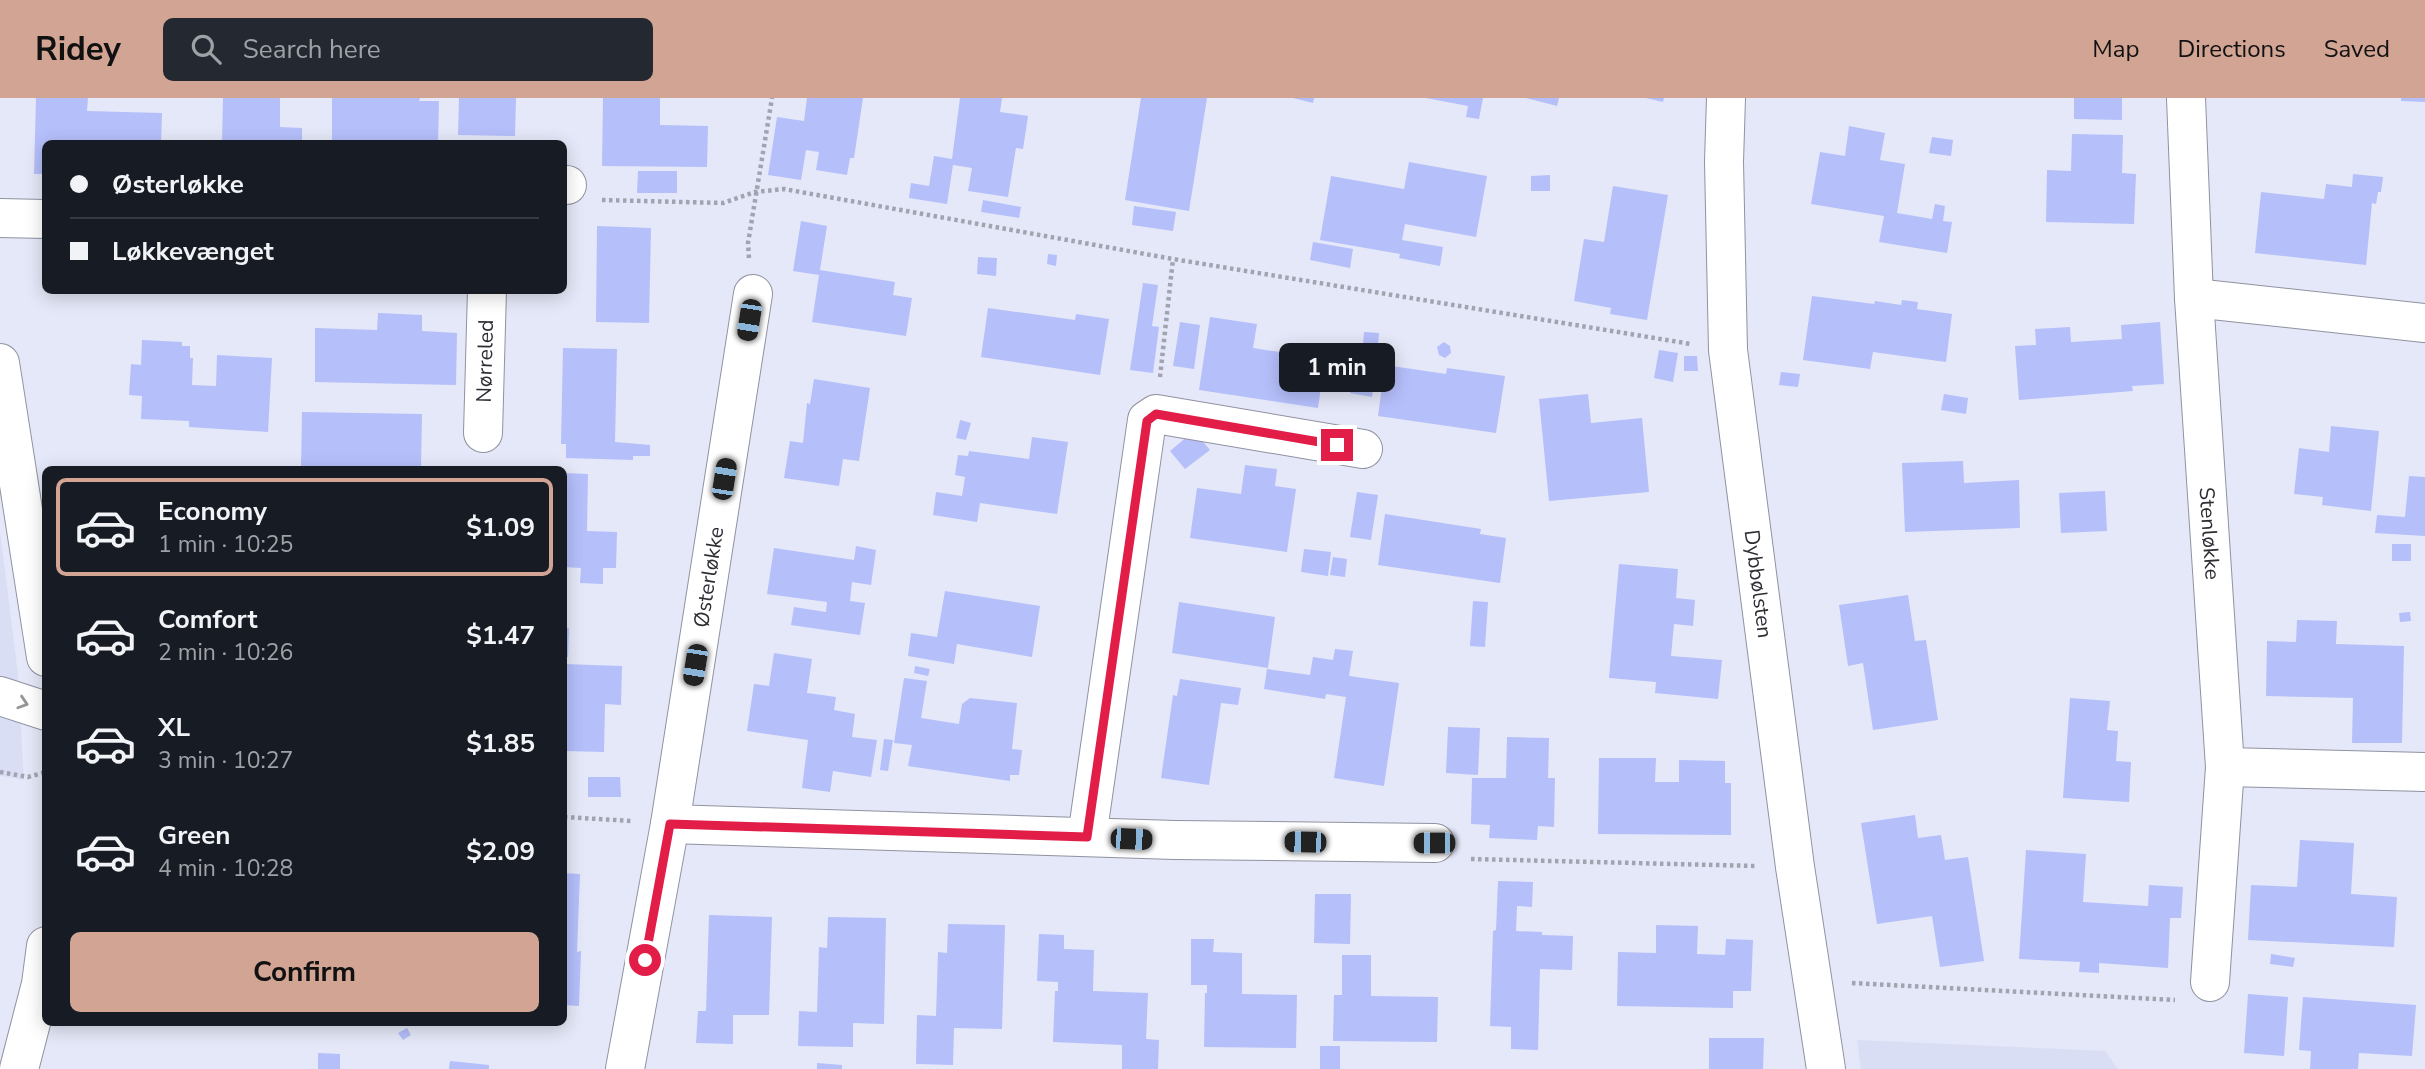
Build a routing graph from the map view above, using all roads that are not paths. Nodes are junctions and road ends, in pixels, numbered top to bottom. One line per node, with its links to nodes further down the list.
1 (1726, 98): 25 (street, Dybbølsten)
2 (2186, 98): 7 (street, Stenløkke)
3 (0, 218): 4 (street)
4 (42, 219)
5 (487, 294): 10 (street, Nørreled)
6 (753, 294): 18 (street, Østerløkke)
7 (2194, 298): 8 (street); 16 (street, Stenløkke)
8 (2425, 323)
9 (0, 363): 12 (street)
10 (483, 433)
11 (1363, 449): 19 (street)
12 (8, 468): 13 (street)
13 (42, 637)
14 (0, 696): 15 (street, one-way to 15)
15 (42, 710)
16 (2225, 767): 17 (street); 22 (street, Stenløkke)
17 (2425, 772)
18 (670, 824): 19 (street); 24 (street, Østerløkke)
19 (1087, 837): 20 (street)
20 (1434, 843)
21 (42, 976): 23 (street)
22 (2210, 982)
23 (19, 1069)
24 (625, 1069)
25 (1826, 1069)

